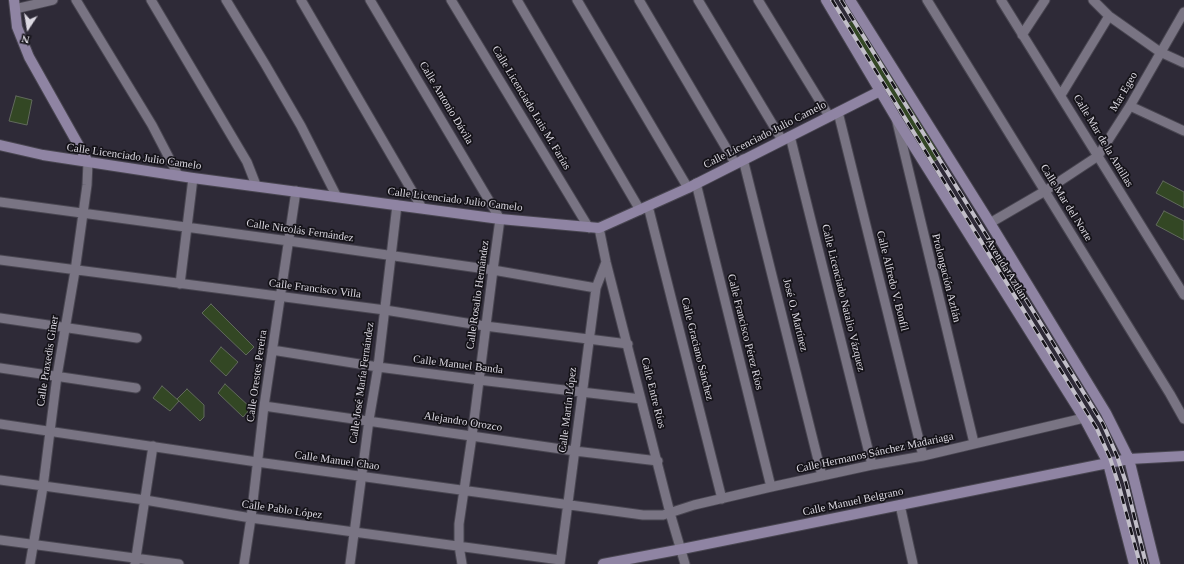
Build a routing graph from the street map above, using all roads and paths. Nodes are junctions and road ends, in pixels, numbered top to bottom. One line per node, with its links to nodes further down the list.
1 (53, 0): 19 (street)
2 (76, 0): 36 (street)
3 (151, 0): 38 (street)
4 (226, 0): 42 (street)
5 (301, 0): 45 (street)
6 (370, 0): 48 (street, Calle Antonio Dávila)
7 (451, 0): 51 (street, Calle Licenciado Luis M. Farías)
8 (517, 0): 46 (street, Calle Graciano Sánchez)
9 (577, 0): 39 (street, Calle Francisco Pérez Ríos)
10 (639, 0): 34 (street, José O. Martínez)
11 (698, 0): 31 (street, Calle Licenciado Natalio Vázquez)
12 (758, 0): 28 (street, Calle Alfredo V. Bonfil)
13 (826, 0): 25 (street, Avenida Aztlán)
14 (850, 0): 49 (street, Avenida Aztlán)
15 (927, 0): 41 (street, Calle Mar del Norte)
16 (1001, 0): 22 (street, Calle Mar de la Antillas)
17 (1045, 0): 22 (street)
18 (1093, 0): 21 (street)
19 (14, 4): 35 (street)
20 (1184, 12): 23 (street, Mar Egeo)
21 (1110, 16): 23 (street); 26 (street)
22 (1022, 35): 26 (street, Calle Mar de la Antillas)
23 (1160, 52): 24 (street); 27 (street, Mar Egeo)
24 (1184, 63)
25 (880, 91): 28 (street, Calle Licenciado Julio Camelo); 29 (street, Avenida Aztlán)
26 (1061, 95): 33 (street, Calle Mar de la Antillas)
27 (1130, 106): 30 (street); 33 (street, Mar Egeo)
28 (834, 114): 31 (street, Calle Licenciado Julio Camelo); 87 (street, Calle Alfredo V. Bonfil)
29 (896, 118): 78 (street, Avenida Aztlán); 84 (street, Prolongación Aztlán)
30 (1184, 131)
31 (786, 138): 34 (street, Calle Licenciado Julio Camelo); 93 (street, Calle Licenciado Natalio Vázquez)
32 (0, 145): 35 (street, Calle Licenciado Julio Camelo)
33 (1098, 156): 41 (street, Mar Egeo); 60 (street, Calle Mar de la Antillas)
34 (739, 161): 39 (street, Calle Licenciado Julio Camelo); 95 (street, José O. Martínez)
35 (88, 162): 36 (street, Calle Licenciado Julio Camelo); 47 (street, Calle Praxedis Giner)
36 (178, 175): 37 (street, Calle Licenciado Julio Camelo)
37 (193, 178): 38 (street, Calle Licenciado Julio Camelo); 50 (street)
38 (256, 185): 40 (street, Calle Licenciado Julio Camelo)
39 (692, 185): 46 (street, Calle Licenciado Julio Camelo); 98 (street, Calle Francisco Pérez Ríos)
40 (296, 191): 42 (street, Calle Licenciado Julio Camelo); 52 (street, Calle Orestes Pereira)
41 (1044, 191): 49 (street, Mar Egeo); 79 (street, Calle Mar del Norte)
42 (337, 197): 44 (street, Calle Licenciado Julio Camelo)
43 (0, 202): 47 (street, Calle Nicolás Fernández)
44 (397, 205): 45 (street, Calle Licenciado Julio Camelo); 53 (street, Calle José María Fernández)
45 (422, 208): 48 (street, Calle Licenciado Julio Camelo)
46 (644, 208): 51 (street, Calle Licenciado Julio Camelo); 100 (street, Calle Graciano Sánchez)
47 (83, 214): 50 (street, Calle Nicolás Fernández); 57 (street, Calle Praxedis Giner)
48 (500, 219): 51 (street, Calle Licenciado Julio Camelo); 56 (street, Calle Rosalio Hernández)
49 (990, 223): 89 (street, Avenida Aztlán)
50 (186, 228): 52 (street, Calle Nicolás Fernández); 58 (street)
51 (594, 228): 55 (street, Calle Entre Ríos)
52 (289, 241): 53 (street, Calle Nicolás Fernández); 61 (street, Calle Orestes Pereira)
53 (391, 256): 56 (street, Calle Nicolás Fernández); 62 (street, Calle José María Fernández)
54 (0, 260): 57 (street, Calle Francisco Villa)
55 (606, 262): 59 (street, Calle Martín López); 68 (street, Calle Entre Ríos)
56 (492, 270): 59 (street, Calle Nicolás Fernández); 64 (street, Calle Rosalio Hernández)
57 (75, 271): 58 (street, Calle Francisco Villa); 65 (street, Calle Praxedis Giner)
58 (180, 284): 61 (street, Calle Francisco Villa)
59 (596, 288): 67 (street, Calle Martín López)
60 (1184, 296)
61 (281, 297): 62 (street, Calle Francisco Villa); 69 (street, Calle Orestes Pereira)
62 (385, 310): 64 (street, Calle Francisco Villa); 70 (street, Calle José María Fernández)
63 (0, 318): 65 (street)
64 (486, 326): 67 (street, Calle Francisco Villa); 73 (street, Calle Rosalio Hernández)
65 (65, 327): 66 (street); 72 (street, Calle Praxedis Giner)
66 (137, 338)
67 (589, 339): 68 (street, Calle Francisco Villa); 75 (street, Calle Martín López)
68 (628, 344): 76 (street, Calle Entre Ríos)
69 (272, 350): 70 (street, Calle Manuel Banda); 77 (street, Calle Orestes Pereira)
70 (378, 367): 73 (street, Calle Manuel Banda); 80 (street, Calle José María Fernández)
71 (0, 368): 72 (street)
72 (57, 376): 74 (street); 82 (street, Calle Praxedis Giner)
73 (479, 380): 75 (street, Calle Manuel Banda); 83 (street, Calle Rosalio Hernández)
74 (136, 388)
75 (583, 392): 76 (street, Calle Manuel Banda); 86 (street, Calle Martín López)
76 (642, 399): 90 (street, Calle Entre Ríos)
77 (264, 406): 80 (street, Alejandro Orozco); 91 (street, Calle Orestes Pereira)
78 (1084, 418): 84 (street, Calle Hermanos Sánchez Madariaga); 92 (street, Avenida Aztlán)
79 (1184, 419)
80 (369, 420): 83 (street, Alejandro Orozco); 94 (street, Calle José María Fernández)
81 (0, 424): 82 (street, Calle Manuel Chao)
82 (50, 433): 85 (street, Calle Manuel Chao); 97 (street, Calle Praxedis Giner)
83 (472, 436): 86 (street, Alejandro Orozco); 99 (street, Calle Rosalio Hernández)
84 (974, 443): 87 (street, Calle Hermanos Sánchez Madariaga)
85 (153, 446): 91 (street, Calle Manuel Chao); 101 (street)
86 (575, 451): 90 (street, Alejandro Orozco); 102 (street, Calle Martín López)
87 (923, 456): 93 (street, Calle Hermanos Sánchez Madariaga)
88 (1184, 456): 89 (street, Calle Manuel Belgrano)
89 (1129, 459): 92 (street, Calle Manuel Belgrano); 122 (street, Avenida Aztlán)
90 (658, 461): 104 (street, Calle Entre Ríos)
91 (257, 462): 94 (street, Calle Manuel Chao); 105 (street, Calle Orestes Pereira)
92 (1108, 463): 103 (street, Calle Manuel Belgrano); 121 (street, Avenida Aztlán)
93 (872, 465): 95 (street, Calle Hermanos Sánchez Madariaga)
94 (362, 476): 99 (street, Calle Manuel Chao); 106 (street, Calle José María Fernández)
95 (822, 476): 98 (street, Calle Hermanos Sánchez Madariaga)
96 (0, 480): 97 (street, Calle Pablo López)
97 (43, 487): 101 (street, Calle Pablo López); 108 (street, Calle Praxedis Giner)
98 (772, 487): 100 (street, Calle Hermanos Sánchez Madariaga)
99 (464, 491): 102 (street, Calle Manuel Chao); 109 (street, Calle Rosalio Hernández)
100 (722, 499): 104 (street, Calle Hermanos Sánchez Madariaga)
101 (145, 500): 105 (street, Calle Pablo López); 111 (street)
102 (568, 505): 104 (street, Calle Manuel Chao); 112 (street, Calle Martín López)
103 (900, 505): 110 (street, Calle Manuel Belgrano); 120 (street)
104 (670, 512): 110 (street, Calle Entre Ríos)
105 (251, 518): 106 (street, Calle Pablo López); 115 (street, Calle Orestes Pereira)
106 (353, 532): 109 (street, Calle Pablo López); 116 (street, Calle José María Fernández)
107 (0, 540): 108 (street)
108 (34, 545): 111 (street); 113 (street, Calle Praxedis Giner)
109 (459, 546): 112 (street, Calle Pablo López); 117 (street, Calle Rosalio Hernández)
110 (682, 550): 118 (street, Calle Manuel Belgrano); 119 (street, Calle Entre Ríos)
111 (136, 561): 114 (street)
112 (560, 562)
113 (30, 564)
114 (179, 564)
115 (244, 564)
116 (350, 564)
117 (462, 564)
118 (604, 564)
119 (685, 564)
120 (913, 564)
121 (1132, 564)
122 (1155, 564)

